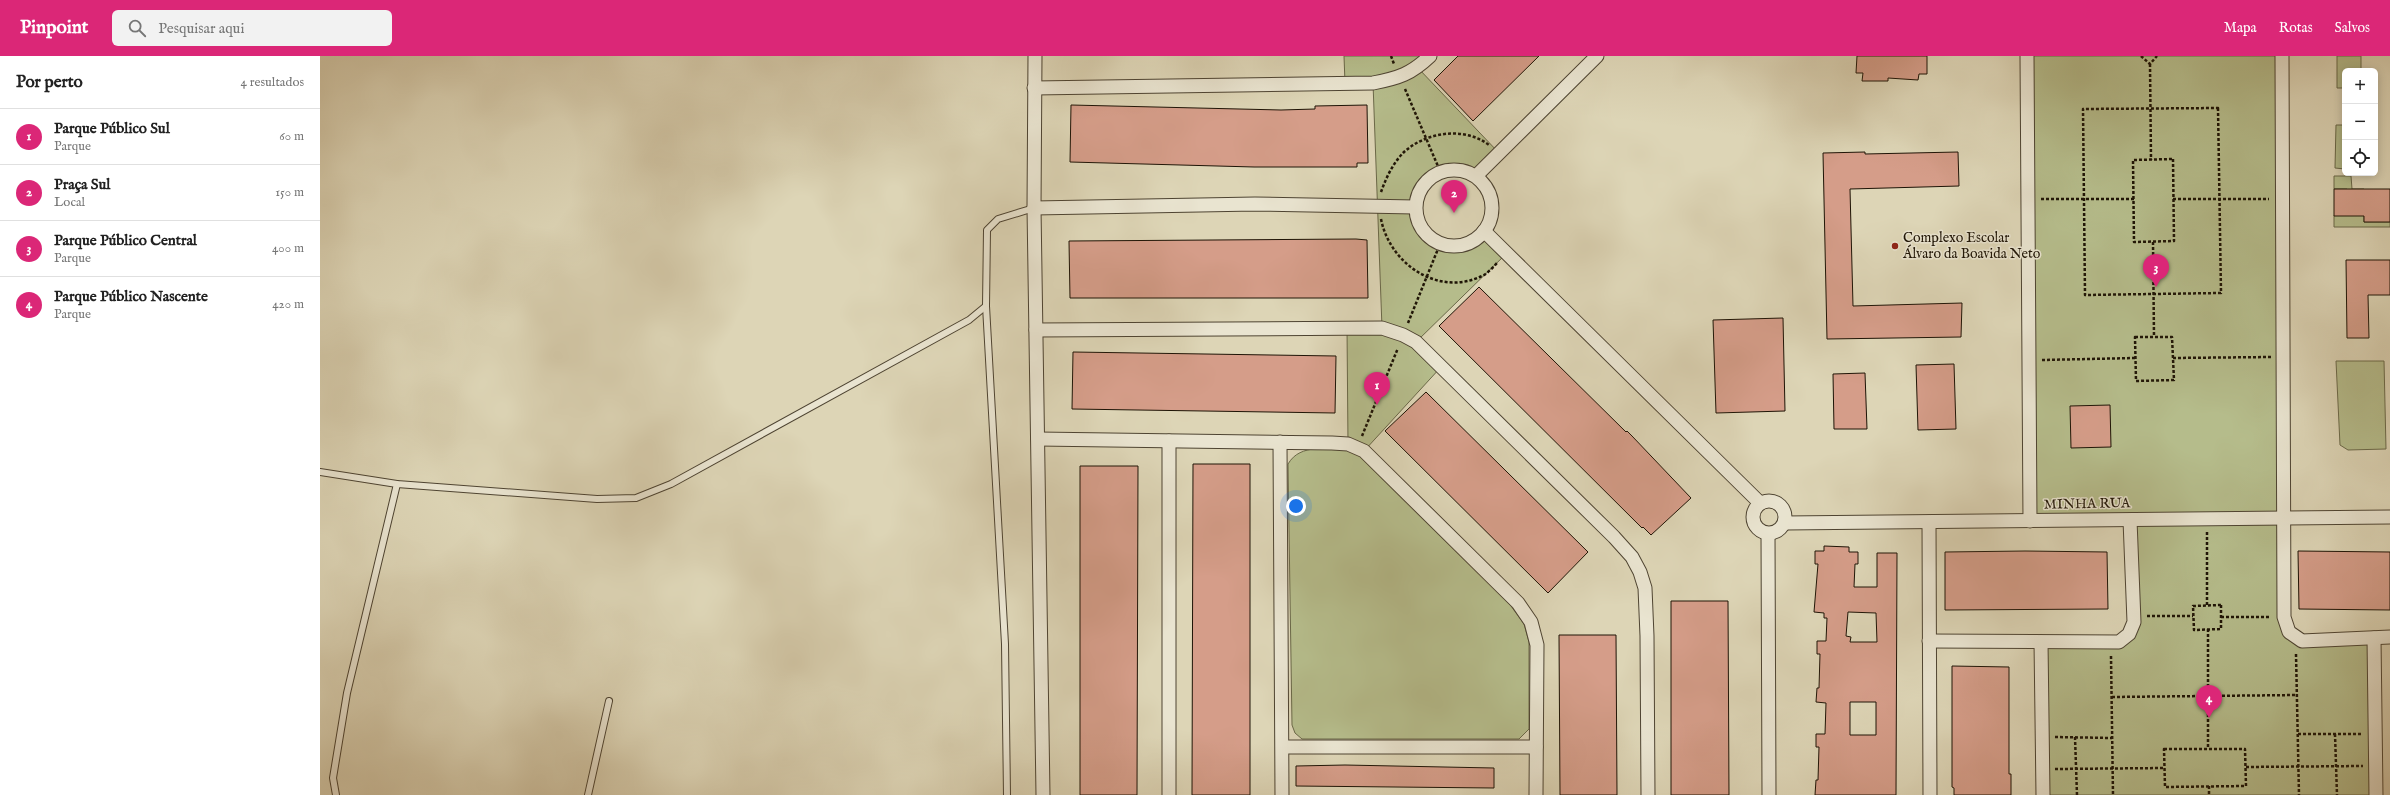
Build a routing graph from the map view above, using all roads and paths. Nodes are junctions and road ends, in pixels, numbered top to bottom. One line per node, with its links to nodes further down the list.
1 (1035, 56): 11 (street)
2 (1391, 56): 10 (path)
3 (1430, 56): 10 (street)
4 (1597, 56): 14 (street)
5 (2028, 56): 22 (street)
6 (2141, 56): 9 (path)
7 (2157, 56): 9 (path)
8 (2282, 56): 21 (street)
9 (2150, 64): 12 (path)
10 (1400, 78): 11 (street); 13 (path)
11 (1034, 88): 26 (street)
12 (2150, 108): 15 (path); 20 (path); 23 (path)
13 (1426, 139): 14 (path); 16 (path); 24 (path)
14 (1500, 152): 17 (street)
15 (2151, 160): 18 (path); 19 (path)
16 (1440, 171): 17 (street); 25 (street)
17 (1476, 176): 27 (street)
18 (2134, 199): 23 (path); 28 (path)
19 (2173, 199): 20 (path); 28 (path)
20 (2219, 199): 21 (path); 30 (path)
21 (2283, 199): 34 (street)
22 (2028, 200): 23 (path); 37 (street)
23 (2084, 200): 30 (path)
24 (1379, 206): 25 (street); 26 (street); 29 (path)
25 (1415, 207): 27 (street)
26 (1034, 208): 31 (lane); 32 (street)
27 (1484, 231): 29 (street)
28 (2153, 242): 30 (path)
29 (1507, 253): 43 (street)
30 (2154, 294): 33 (path)
31 (986, 306): 42 (lane); 88 (lane)
32 (1036, 330): 38 (street); 93 (street)
33 (2154, 337): 35 (path); 36 (path)
34 (2283, 357): 36 (path); 46 (street)
35 (2135, 358): 36 (path); 37 (path)
36 (2173, 358)
37 (2029, 361): 48 (street)
38 (1038, 439): 39 (street); 89 (street)
39 (1168, 441): 40 (street); 90 (street)
40 (1280, 442): 74 (street); 75 (street)
41 (320, 472): 42 (lane)
42 (398, 484): 86 (lane)
43 (1760, 503): 50 (street); 51 (street)
44 (2390, 517): 46 (street, MINHA RUA)
45 (2206, 519): 46 (street, MINHA RUA); 47 (street, MINHA RUA); 52 (path)
46 (2284, 519): 56 (street)
47 (2130, 520): 48 (street, MINHA RUA); 53 (street)
48 (2030, 521): 49 (street, MINHA RUA)
49 (1929, 522): 50 (street, MINHA RUA); 61 (street)
50 (1785, 523): 51 (street)
51 (1768, 534): 94 (street)
52 (2207, 606): 54 (path); 55 (path)
53 (2134, 616): 54 (path); 63 (street)
54 (2193, 616): 57 (path)
55 (2221, 616): 56 (path); 57 (path)
56 (2284, 617): 58 (street)
57 (2208, 629): 65 (path)
58 (2296, 637): 60 (street); 64 (path)
59 (2390, 637): 60 (street)
60 (2374, 638): 70 (street)
61 (1929, 641): 62 (street); 95 (street)
62 (2041, 642): 63 (street); 71 (street)
63 (2111, 642): 66 (path)
64 (2297, 695): 65 (path); 68 (path)
65 (2208, 696): 66 (path); 76 (path)
66 (2112, 697): 73 (path)
67 (609, 701): 87 (lane)
68 (2298, 734): 69 (path); 80 (path)
69 (2335, 734): 70 (path); 77 (path)
70 (2376, 734): 78 (street)
71 (2042, 736): 72 (path); 83 (street)
72 (2075, 737): 73 (path); 84 (path)
73 (2112, 738): 81 (path)
74 (1283, 747): 75 (street); 91 (street)
75 (1536, 747): 92 (street)
76 (2208, 749): 79 (path); 82 (path)
77 (2336, 766): 78 (path); 80 (path); 101 (path)
78 (2376, 766): 102 (street)
79 (2246, 767): 80 (path); 85 (path)
80 (2299, 767): 100 (path)
81 (2112, 768): 82 (path); 84 (path); 98 (path)
82 (2164, 768): 85 (path)
83 (2043, 769): 84 (path); 96 (street)
84 (2076, 769): 97 (path)
85 (2209, 786): 99 (path)
86 (336, 795)
87 (588, 795)
88 (1007, 795)
89 (1043, 795)
90 (1169, 795)
91 (1282, 795)
92 (1536, 795)
93 (1648, 795)
94 (1769, 795)
95 (1930, 795)
96 (2043, 795)
97 (2077, 795)
98 (2112, 795)
99 (2209, 795)
100 (2299, 795)
101 (2337, 795)
102 (2376, 795)

